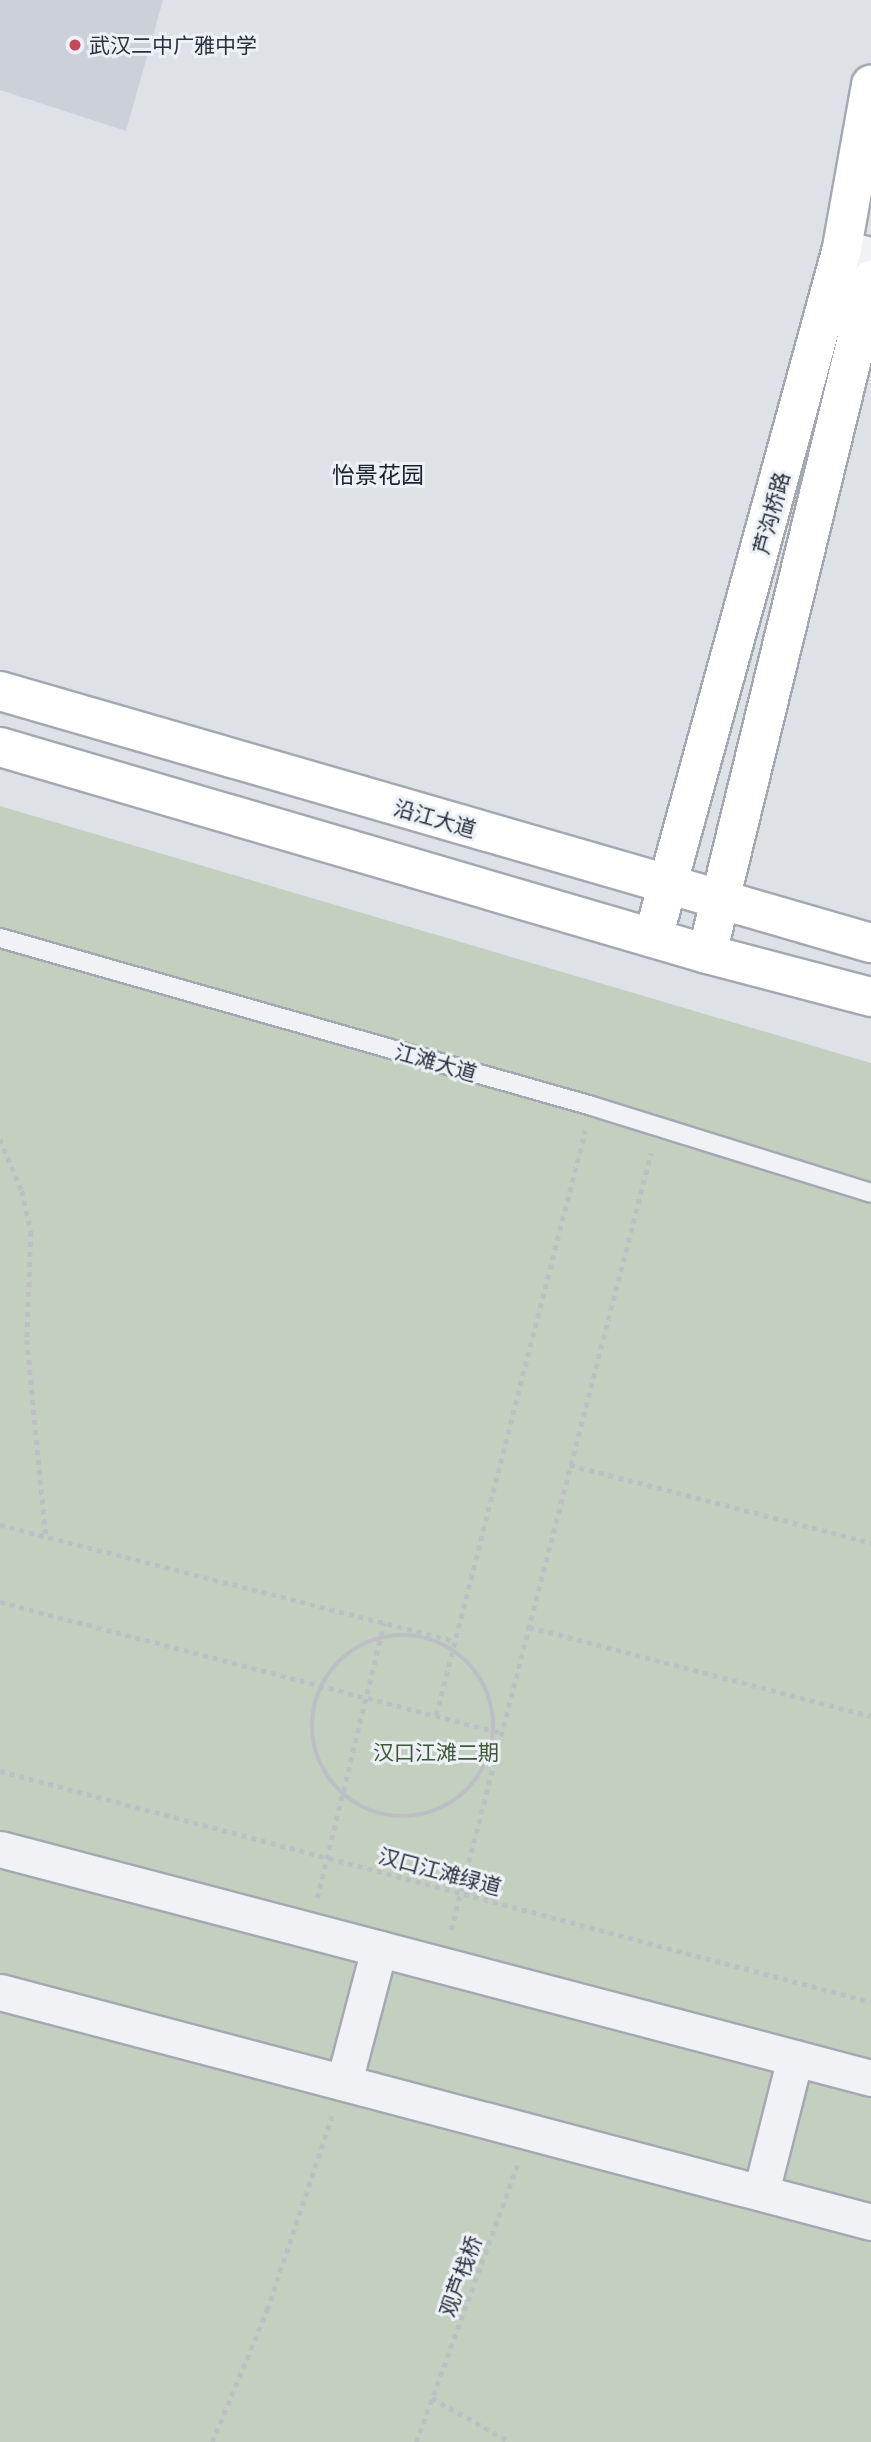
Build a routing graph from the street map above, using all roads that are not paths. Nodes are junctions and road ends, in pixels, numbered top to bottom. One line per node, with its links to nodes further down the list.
1 (871, 85): 2 (main road, 芦沟桥路)
2 (857, 251): 6 (main road, 芦沟桥路)
3 (871, 280): 7 (main road, 芦沟桥路)
4 (0, 691): 6 (main road, 沿江大道)
5 (0, 747): 9 (main road)
6 (668, 885): 7 (main road, 沿江大道); 9 (main road, 芦沟桥路)
7 (722, 900): 10 (main road, 沿江大道); 11 (main road, 芦沟桥路)
8 (0, 938): 13 (lane, 江滩大道)
9 (653, 938): 11 (main road)
10 (871, 943)
11 (707, 954): 12 (main road)
12 (871, 997)
13 (871, 1193)
14 (0, 1849): 15 (street)
15 (379, 1949): 17 (street); 19 (street)
16 (0, 1992): 19 (street)
17 (794, 2058): 18 (street); 20 (street)
18 (871, 2078)
19 (344, 2082): 20 (street)
20 (761, 2192): 21 (street)
21 (871, 2221)

